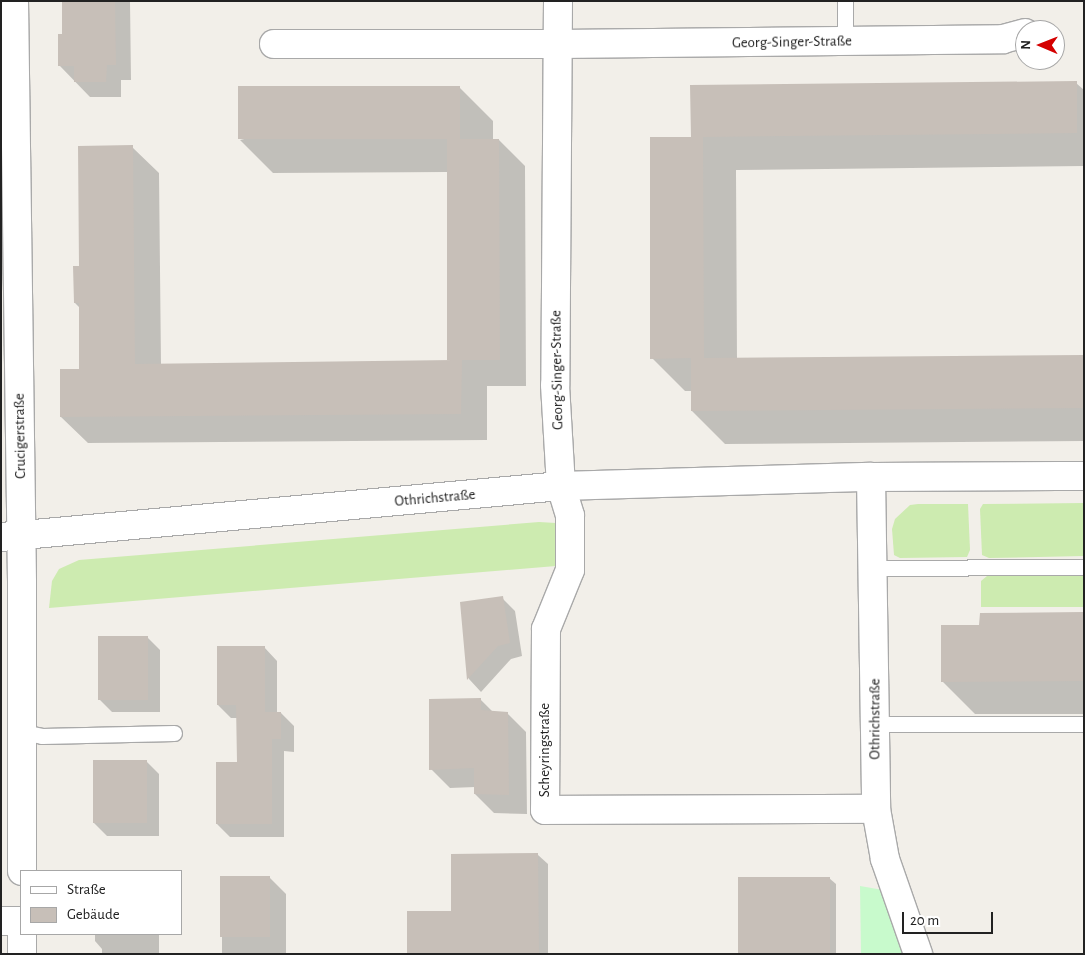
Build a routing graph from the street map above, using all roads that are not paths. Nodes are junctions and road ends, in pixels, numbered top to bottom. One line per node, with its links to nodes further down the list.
1 (14, 1): 11 (street, Crucigerstraße)
2 (558, 1): 7 (street, Georg-Singer-Straße)
3 (845, 1): 5 (lane)
4 (1015, 36): 5 (street, Georg-Singer-Straße)
5 (845, 41): 7 (street, Georg-Singer-Straße)
6 (274, 44): 7 (street, Georg-Singer-Straße)
7 (558, 44): 10 (street, Georg-Singer-Straße)
8 (1084, 476): 9 (street, Othrichstraße)
9 (871, 477): 10 (street, Othrichstraße); 13 (street, Othrichstraße)
10 (561, 486): 11 (street, Othrichstraße); 18 (street, Scheyringstraße)
11 (12, 536): 16 (street, Crucigerstraße)
12 (1084, 567): 13 (lane)
13 (873, 568): 14 (street, Othrichstraße)
14 (875, 724): 15 (lane); 18 (street, Othrichstraße)
15 (1084, 724)
16 (23, 732): 17 (lane); 19 (street, Crucigerstraße)
17 (174, 733)
18 (876, 809): 24 (street, Othrichstraße)
19 (22, 870)
20 (1, 921): 21 (street)
21 (20, 921)
22 (22, 935): 23 (street)
23 (22, 954)
24 (918, 954)

